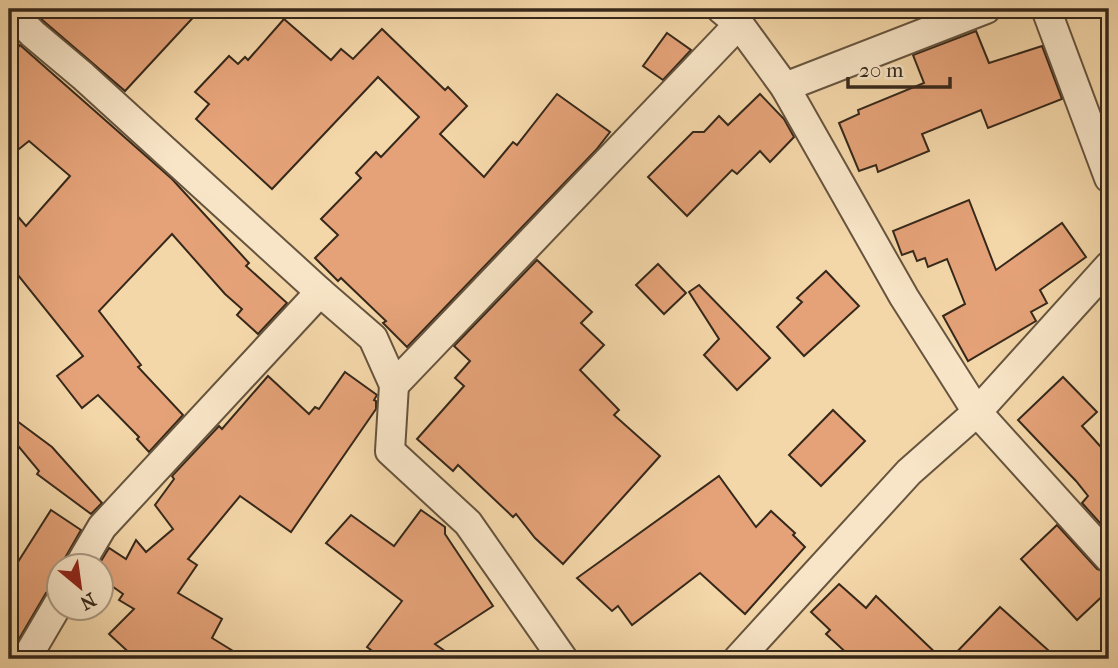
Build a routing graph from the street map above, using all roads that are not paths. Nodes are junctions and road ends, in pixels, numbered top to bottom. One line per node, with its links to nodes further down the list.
1 (986, 9): 5 (street)
2 (1046, 9): 6 (street)
3 (9, 10): 8 (street)
4 (730, 16): 5 (street); 9 (street)
5 (785, 87): 10 (street)
6 (1109, 178)
7 (1109, 266): 10 (street)
8 (320, 292): 9 (street); 11 (street)
9 (394, 385): 15 (street)
10 (977, 412): 12 (street); 16 (street)
11 (87, 552)
12 (1109, 558)
13 (48, 622): 14 (street)
14 (26, 659)
15 (564, 659)
16 (738, 659)

